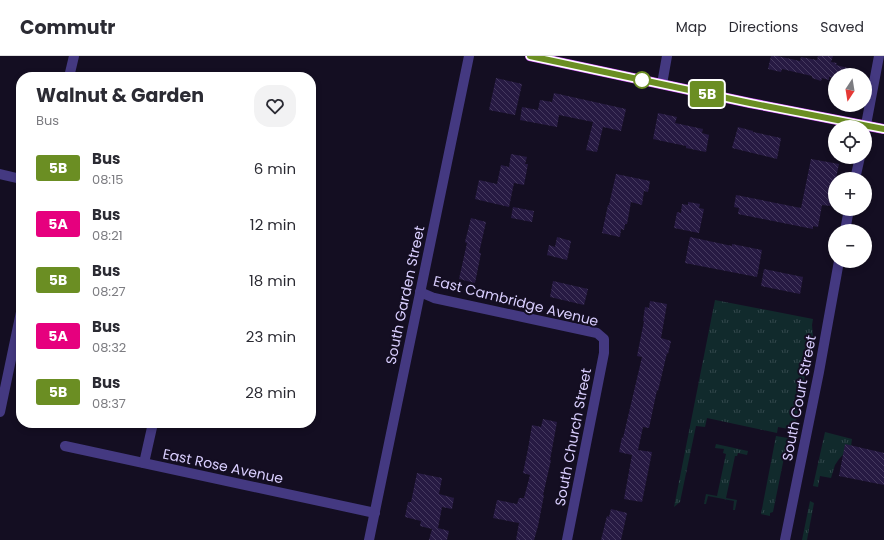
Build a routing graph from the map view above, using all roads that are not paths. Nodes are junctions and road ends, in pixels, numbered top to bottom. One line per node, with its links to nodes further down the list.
1 (74, 56): 6 (street)
2 (469, 56): 15 (street, South Garden Street)
3 (530, 56): 7 (main road)
4 (667, 56): 7 (street)
5 (879, 56): 9 (street)
6 (70, 72)
7 (662, 84): 8 (main road)
8 (829, 120)
9 (867, 120)
10 (872, 128): 11 (main road)
11 (884, 129)
12 (0, 174): 13 (street)
13 (16, 178)
14 (838, 268): 25 (street, South Court Street)
15 (420, 292): 17 (street, East Cambridge Avenue); 22 (street, South Garden Street)
16 (16, 336): 18 (street)
17 (604, 339): 24 (street, South Church Street)
18 (0, 412)
19 (152, 428): 21 (street)
20 (65, 446): 21 (street, East Rose Avenue)
21 (144, 463): 22 (street, East Rose Avenue)
22 (375, 513): 23 (street, South Garden Street)
23 (369, 540)
24 (567, 540)
25 (785, 540)

